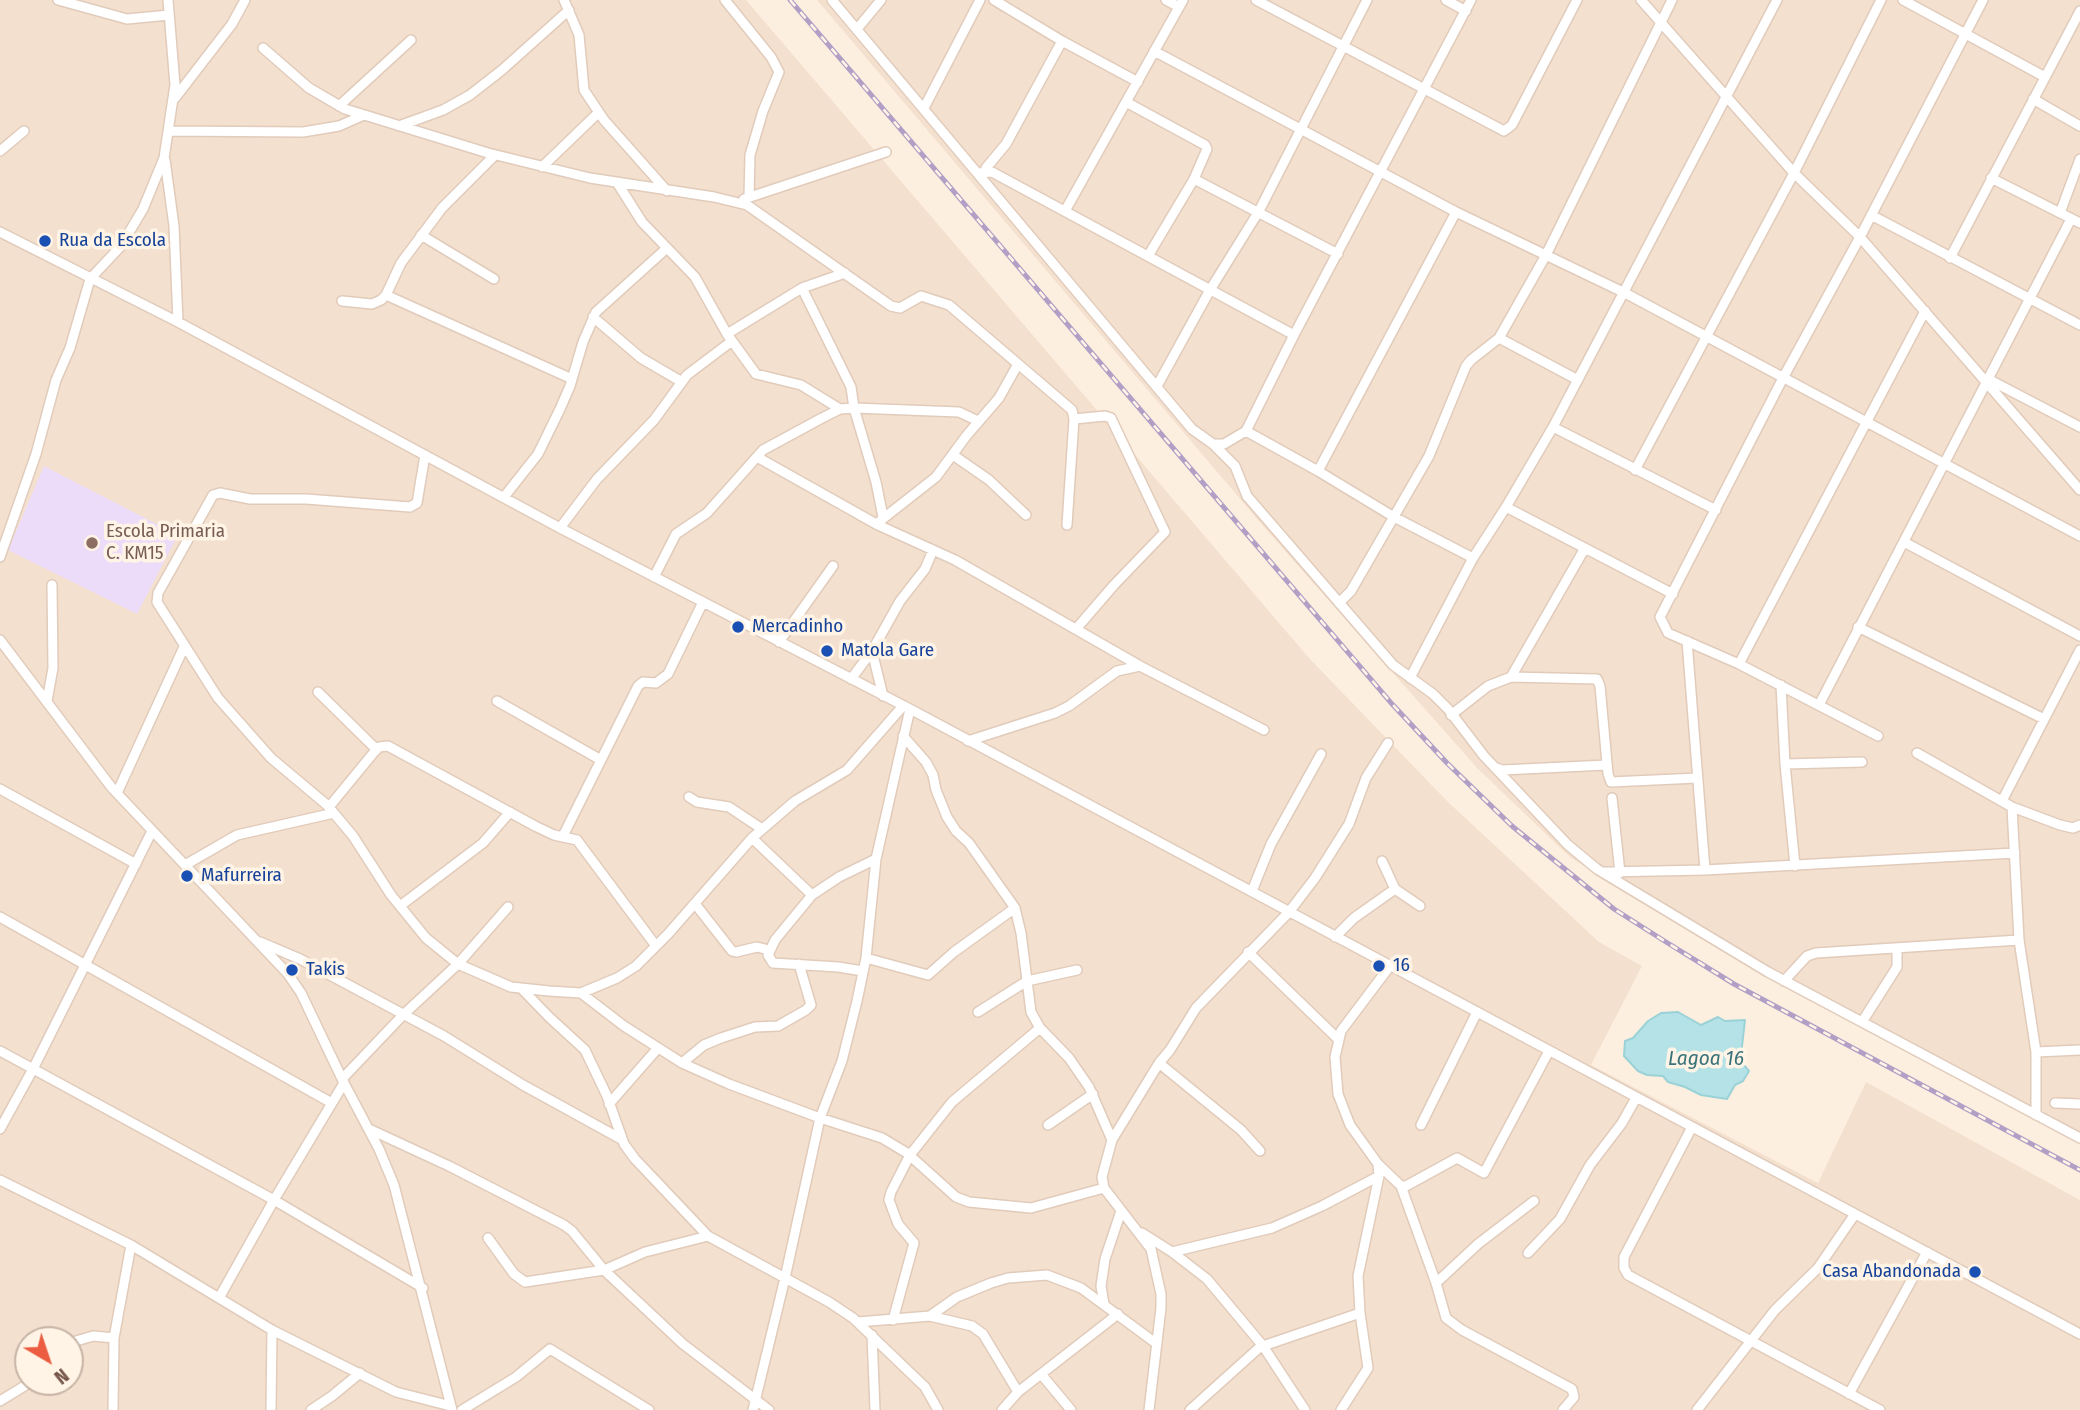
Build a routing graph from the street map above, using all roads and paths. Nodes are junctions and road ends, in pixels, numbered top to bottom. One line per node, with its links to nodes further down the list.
1 (58, 0): 26 (street)
2 (168, 0): 26 (street)
3 (245, 0): 39 (street)
4 (564, 0): 23 (street)
5 (725, 0): 64 (street)
6 (832, 0): 28 (street)
7 (881, 0): 28 (street)
8 (980, 0): 43 (street)
9 (995, 0): 31 (street)
10 (1166, 0): 22 (street)
11 (1256, 0): 32 (street)
12 (1367, 0): 32 (street)
13 (1447, 0): 24 (street)
14 (1471, 0): 24 (street)
15 (1577, 0): 37 (street)
16 (1641, 0): 27 (street)
17 (1672, 0): 27 (street)
18 (1777, 0): 38 (street)
19 (1881, 0): 59 (street)
20 (1903, 0): 29 (street)
21 (1983, 0): 29 (street)
22 (1181, 4): 34 (street)
23 (569, 10): 44 (street); 46 (street)
24 (1466, 11): 37 (street)
25 (2080, 11): 35 (street)
26 (169, 15): 39 (street)
27 (1660, 23): 38 (street); 77 (street)
28 (857, 29): 43 (street)
29 (1965, 35): 35 (street); 70 (street)
30 (411, 40): 42 (street)
31 (1062, 41): 36 (street); 57 (street)
32 (1343, 46): 37 (street); 48 (street)
33 (263, 48): 42 (street)
34 (1154, 51): 36 (street); 48 (street)
35 (2045, 77): 40 (street)
36 (1138, 82): 41 (street)
37 (1424, 88): 58 (street)
38 (1727, 97): 59 (street); 85 (street)
39 (174, 99): 50 (street)
40 (2033, 99): 47 (street); 60 (street)
41 (1126, 102): 61 (street); 66 (street)
42 (339, 106): 45 (street)
43 (924, 108): 57 (street)
44 (598, 113): 56 (street); 63 (street)
45 (363, 115): 46 (street); 50 (street)
46 (399, 126): 53 (street)
47 (2080, 126)
48 (1301, 128): 58 (street); 67 (street)
49 (24, 131): 51 (street)
50 (170, 131): 54 (street)
51 (0, 151)
52 (886, 152): 64 (street)
53 (495, 155): 56 (street); 73 (street)
54 (164, 158): 81 (street); 91 (street)
55 (2080, 159): 69 (street)
56 (542, 167): 62 (street)
57 (985, 171): 66 (street); 103 (street)
58 (1381, 172): 68 (street); 76 (street)
59 (1794, 173): 74 (street); 94 (street)
60 (1992, 178): 69 (street); 79 (street)
61 (1194, 179): 67 (street); 78 (street)
62 (618, 184): 63 (street); 75 (street)
63 (667, 191): 65 (street)
64 (749, 197): 65 (street)
65 (734, 202): 80 (street)
66 (1065, 211): 78 (street)
67 (1259, 211): 76 (street); 84 (street)
68 (1456, 212): 77 (street); 118 (street)
69 (2060, 213): 71 (street)
70 (1871, 215): 74 (street); 79 (street)
71 (2076, 221): 87 (street)
72 (0, 232): 81 (street)
73 (421, 235): 82 (street); 86 (street)
74 (1860, 237): 89 (street); 98 (street)
75 (667, 248): 90 (street); 95 (street)
76 (1338, 254): 93 (street)
77 (1546, 254): 85 (street); 96 (street)
78 (1148, 256): 84 (street)
79 (1950, 258): 87 (street)
80 (845, 273): 83 (street); 97 (street)
81 (90, 279): 91 (street); 132 (street)
82 (494, 279)
83 (802, 288): 95 (street); 104 (street)
84 (1210, 290): 93 (street); 103 (street)
85 (1625, 293): 94 (street); 100 (street)
86 (386, 295): 88 (street); 99 (street)
87 (2029, 299): 92 (street); 101 (street)
88 (342, 301)
89 (1925, 312): 101 (street); 108 (street)
90 (593, 317): 99 (street); 102 (street)
91 (178, 322): 114 (street)
92 (2080, 325)
93 (1294, 335): 111 (street)
94 (1705, 336): 98 (street); 117 (street)
95 (729, 337): 102 (street); 105 (street)
96 (1499, 338): 100 (street); 124 (street)
97 (1018, 364): 106 (street); 107 (street)
98 (1783, 378): 108 (street); 122 (street)
99 (572, 379): 120 (street)
100 (1578, 380): 109 (street)
101 (1988, 380): 110 (street); 116 (street); 119 (street)
102 (682, 382): 127 (street)
103 (1157, 386): 112 (street)
104 (853, 408): 105 (street); 107 (street); 125 (street)
105 (840, 409): 115 (street)
106 (1074, 419): 126 (street); 141 (street)
107 (978, 421): 113 (street)
108 (1866, 422): 116 (street); 149 (street)
109 (1553, 427): 117 (street); 121 (street)
110 (2080, 427)
111 (1246, 431): 112 (street); 118 (street)
112 (1213, 444): 139 (street)
113 (953, 455): 123 (street); 125 (street)
114 (425, 456): 120 (street); 146 (street)
115 (757, 457): 125 (street); 135 (street)
116 (1944, 465): 128 (street); 129 (street)
117 (1635, 470): 122 (street)
118 (1318, 471): 124 (street)
119 (2080, 490)
120 (504, 497): 127 (street)
121 (1506, 507): 130 (street); 133 (street)
122 (1716, 510): 137 (street)
123 (1026, 515)
124 (1394, 517): 133 (street); 139 (street)
125 (881, 521): 131 (street)
126 (1068, 525)
127 (560, 528): 135 (street)
128 (2080, 536)
129 (1904, 542): 140 (street); 142 (street)
130 (1585, 548): 137 (street); 151 (street)
131 (933, 550): 141 (street); 148 (street)
132 (0, 557)
133 (1473, 558): 152 (street)
134 (833, 566): 145 (street)
135 (654, 577): 138 (street)
136 (51, 585): 157 (street)
137 (1673, 594): 144 (street)
138 (704, 602): 145 (street); 171 (street)
139 (1339, 603): 152 (street)
140 (1858, 627): 159 (street); 162 (street)
141 (1076, 629): 150 (street)
142 (2080, 636)
143 (0, 640): 157 (street)
144 (1687, 640): 149 (street); 176 (street)
145 (779, 642): 153 (street)
146 (184, 647): 178 (street); 183 (street)
147 (2080, 650): 162 (street)
148 (872, 651): 153 (street); 156 (street)
149 (1739, 664): 154 (street)
150 (1140, 666): 163 (street); 166 (street)
151 (1511, 677): 161 (street); 174 (street)
152 (1410, 678): 161 (street)
153 (851, 680): 156 (street)
154 (1781, 685): 159 (street); 173 (street)
155 (318, 692): 168 (street)
156 (883, 696): 160 (street)
157 (47, 701): 178 (street)
158 (496, 701): 171 (street)
159 (1819, 705): 165 (street)
160 (906, 708): 164 (street); 166 (street); 186 (street)
161 (1451, 715): 175 (street)
162 (2044, 719): 181 (street)
163 (1264, 730)
164 (903, 736): 191 (street); 206 (street)
165 (1878, 736)
166 (968, 741): 200 (street)
167 (1388, 743): 207 (street)
168 (376, 750): 183 (street); 184 (street)
169 (1917, 752): 181 (street)
170 (1321, 754): 200 (street)
171 (601, 760): 188 (street)
172 (1862, 762): 173 (street)
173 (1785, 764): 195 (street)
174 (1607, 765): 175 (street); 176 (street)
175 (1496, 767): 197 (street)
176 (1697, 778): 196 (street)
177 (0, 789): 193 (street)
178 (117, 793): 187 (street)
179 (688, 797): 186 (street)
180 (1612, 798): 198 (street)
181 (2002, 801): 182 (street)
182 (2012, 807): 185 (street); 190 (street)
183 (331, 810): 194 (street); 203 (street)
184 (510, 812): 188 (street); 203 (street)
185 (2080, 825)
186 (762, 829): 189 (street)
187 (152, 831): 193 (street); 194 (street)
188 (563, 836): 212 (street)
189 (752, 838): 201 (street); 202 (street)
190 (2015, 853): 195 (street); 210 (street)
191 (876, 859): 201 (street); 216 (street)
192 (1382, 861): 199 (street)
193 (136, 864): 217 (street)
194 (185, 865): 211 (street)
195 (1795, 866): 196 (street)
196 (1705, 870): 198 (street)
197 (1603, 872): 198 (street); 224 (street)
198 (1620, 873)
199 (1395, 888): 204 (street); 209 (street)
200 (1252, 891): 207 (street)
201 (812, 895): 214 (street)
202 (696, 905): 212 (street); 214 (street)
203 (400, 906): 218 (street)
204 (1420, 906)
205 (508, 907): 218 (street)
206 (1015, 908): 216 (street); 223 (street)
207 (1289, 912): 209 (street); 215 (street)
208 (0, 917): 217 (street)
209 (1335, 937): 220 (street)
210 (2019, 940): 213 (street); 237 (street)
211 (257, 941): 229 (street); 241 (street)
212 (656, 946): 226 (street)
213 (1897, 948): 224 (street); 230 (street)
214 (769, 950): 219 (street)
215 (1248, 952): 232 (street); 239 (street)
216 (866, 958): 222 (street)
217 (85, 964): 240 (street); 244 (street)
218 (458, 964): 225 (street); 229 (street)
219 (799, 964): 222 (street); 238 (street)
220 (1390, 966): 228 (street); 232 (street)
221 (1077, 970): 223 (street)
222 (863, 971): 249 (street)
223 (1027, 981): 227 (street); 231 (street)
224 (1784, 981): 230 (street)
225 (522, 989): 226 (street); 246 (street)
226 (582, 993): 233 (street)
227 (978, 1012)
228 (1477, 1012): 236 (street); 251 (street)
229 (403, 1015): 241 (street); 256 (street)
230 (1862, 1022): 248 (street)
231 (1040, 1028): 242 (street); 259 (street)
232 (1339, 1040): 260 (street)
233 (658, 1048): 238 (street); 246 (street)
234 (2080, 1050): 237 (street)
235 (0, 1051): 240 (street)
236 (1549, 1051): 243 (street); 263 (street)
237 (2036, 1052): 248 (street)
238 (682, 1063): 249 (street)
239 (1159, 1063): 257 (street); 258 (street)
240 (33, 1069): 253 (street); 265 (street)
241 (343, 1081): 244 (street); 254 (street)
242 (1093, 1094): 250 (street); 257 (street)
243 (1636, 1098): 252 (street); 275 (street)
244 (330, 1102): 265 (street)
245 (2054, 1103): 247 (street)
246 (609, 1104): 256 (street)
247 (2080, 1104)
248 (2036, 1115): 255 (street)
249 (820, 1118): 259 (street); 277 (street)
250 (1048, 1125)
251 (1421, 1125)
252 (1692, 1127): 268 (street); 292 (street)
253 (0, 1129)
254 (369, 1129): 276 (street); 279 (street)
255 (2080, 1138)
256 (621, 1139): 270 (street)
257 (1112, 1140): 264 (street)
258 (1260, 1152)
259 (910, 1155): 264 (street); 285 (street)
260 (1378, 1164): 261 (street); 263 (street)
261 (1378, 1176): 273 (street); 282 (street)
262 (0, 1180): 272 (street)
263 (1401, 1186): 278 (street)
264 (1104, 1188): 267 (street)
265 (274, 1200): 279 (street); 280 (street)
266 (1534, 1201): 278 (street)
267 (1121, 1210): 269 (street); 281 (street)
268 (1856, 1214): 274 (street); 292 (street)
269 (1138, 1231): 273 (street); 293 (street)
270 (708, 1236): 276 (street); 277 (street)
271 (488, 1238): 276 (street)
272 (131, 1245): 280 (street); 291 (street)
273 (1172, 1252): 294 (street)
274 (1927, 1252): 288 (street); 298 (street)
275 (1528, 1254)
276 (604, 1270): 299 (street)
277 (785, 1278): 286 (street); 299 (street)
278 (1436, 1283): 315 (street)
279 (423, 1288): 300 (street)
280 (219, 1298): 287 (street)
281 (1104, 1304): 283 (street); 284 (street)
282 (1360, 1313): 294 (street); 314 (street)
283 (1118, 1314): 293 (street); 296 (street)
284 (930, 1315): 285 (street); 297 (street)
285 (893, 1320): 286 (street)
286 (858, 1322): 289 (street)
287 (272, 1330): 295 (street); 302 (street)
288 (2080, 1334)
289 (873, 1335): 307 (street); 308 (street)
290 (84, 1338): 291 (street)
291 (114, 1338): 301 (street)
292 (1751, 1342): 298 (street); 316 (street)
293 (1157, 1344): 311 (street)
294 (1263, 1346): 312 (street); 313 (street)
295 (360, 1373): 300 (street); 303 (street)
296 (1041, 1374): 297 (street); 310 (street)
297 (1018, 1392): 309 (street)
298 (1849, 1394): 317 (street)
299 (754, 1405): 306 (street)
300 (452, 1408)
301 (113, 1410)
302 (271, 1410)
303 (311, 1410)
304 (462, 1410): 305 (street)
305 (649, 1410)
306 (769, 1410)
307 (875, 1410)
308 (938, 1410)
309 (1002, 1410)
310 (1071, 1410)
311 (1149, 1410)
312 (1190, 1410)
313 (1305, 1410)
314 (1341, 1410)
315 (1563, 1410)
316 (1697, 1410)
317 (1880, 1410)

